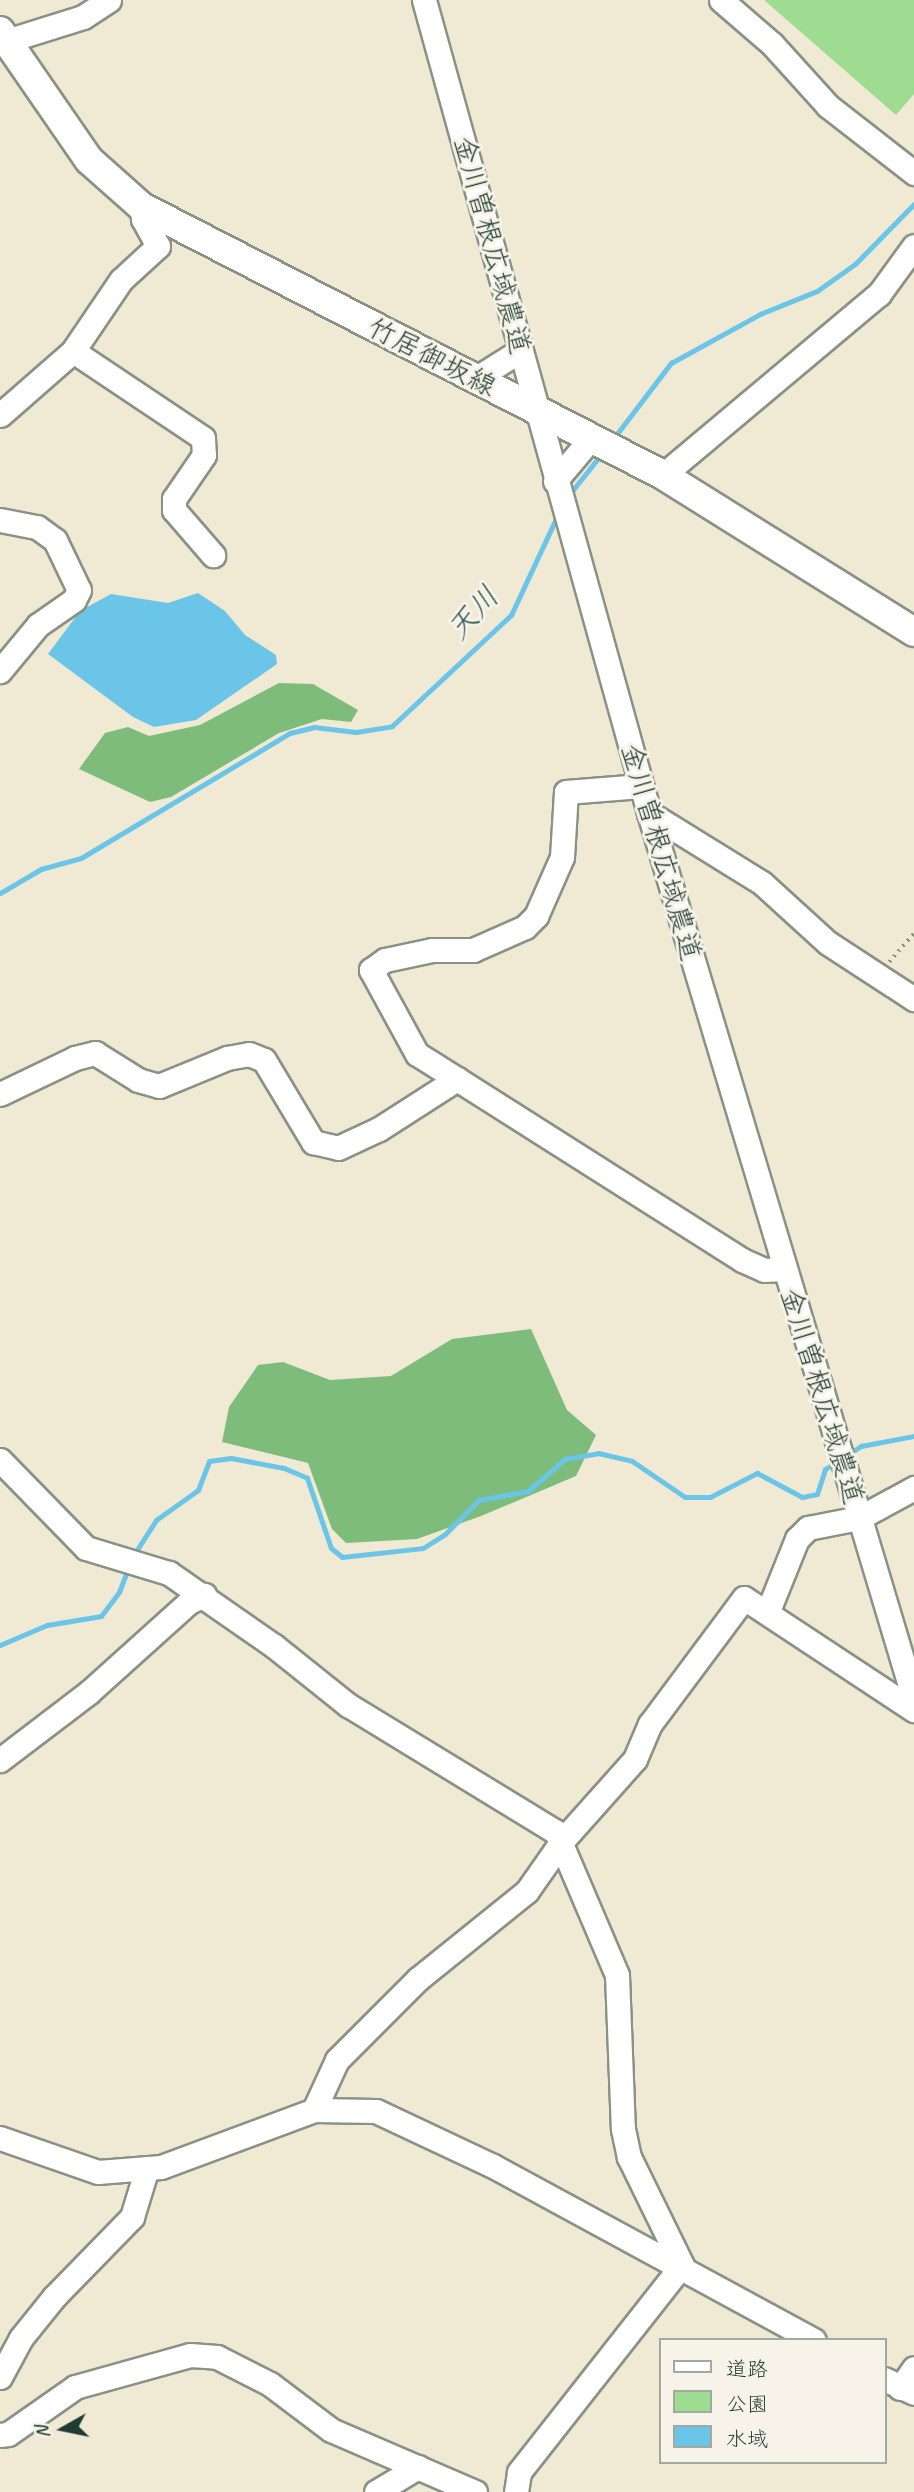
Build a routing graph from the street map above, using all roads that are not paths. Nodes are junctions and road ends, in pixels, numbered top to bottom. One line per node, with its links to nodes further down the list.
1 (109, 0): 4 (street)
2 (424, 0): 8 (street, 金川曽根広域農道)
3 (721, 0): 5 (street)
4 (3, 39): 6 (main road, 竹居御坂線)
5 (912, 172)
6 (142, 207): 9 (street); 10 (main road, 竹居御坂線)
7 (914, 246): 14 (street)
8 (521, 350): 10 (street); 11 (street, 金川曽根広域農道)
9 (73, 351): 12 (street); 17 (street)
10 (475, 379): 11 (main road, 竹居御坂線)
11 (537, 410): 13 (main road, 竹居御坂線); 15 (street, 金川曽根広域農道)
12 (0, 415)
13 (605, 444): 14 (main road, 竹居御坂線); 15 (street)
14 (663, 475): 18 (main road, 竹居御坂線)
15 (557, 488): 20 (street, 金川曽根広域農道)
16 (0, 520): 19 (street)
17 (214, 555)
18 (914, 632)
19 (0, 671)
20 (641, 786): 21 (street, 金川曽根広域農道); 23 (street)
21 (649, 813): 22 (street); 25 (street, 金川曽根広域農道)
22 (914, 999)
23 (457, 1079): 24 (street); 25 (street)
24 (0, 1094)
25 (783, 1269): 28 (street, 金川曽根広域農道)
26 (0, 1460): 29 (street)
27 (914, 1488): 28 (street)
28 (859, 1518): 30 (street); 31 (street, 金川曽根広域農道)
29 (204, 1595): 33 (street); 34 (street)
30 (768, 1611): 32 (street); 34 (street)
31 (914, 1699)
32 (914, 1710)
33 (0, 1760)
34 (562, 1841): 35 (street); 38 (street)
35 (314, 2110): 37 (street); 38 (street)
36 (0, 2138): 37 (street)
37 (147, 2168): 41 (street)
38 (682, 2265): 39 (street); 47 (street)
39 (810, 2338)
40 (914, 2368): 42 (street)
41 (0, 2377)
42 (899, 2387)
43 (3, 2440): 44 (street)
44 (418, 2467): 45 (street); 46 (street)
45 (376, 2492)
46 (475, 2492)
47 (516, 2492)

